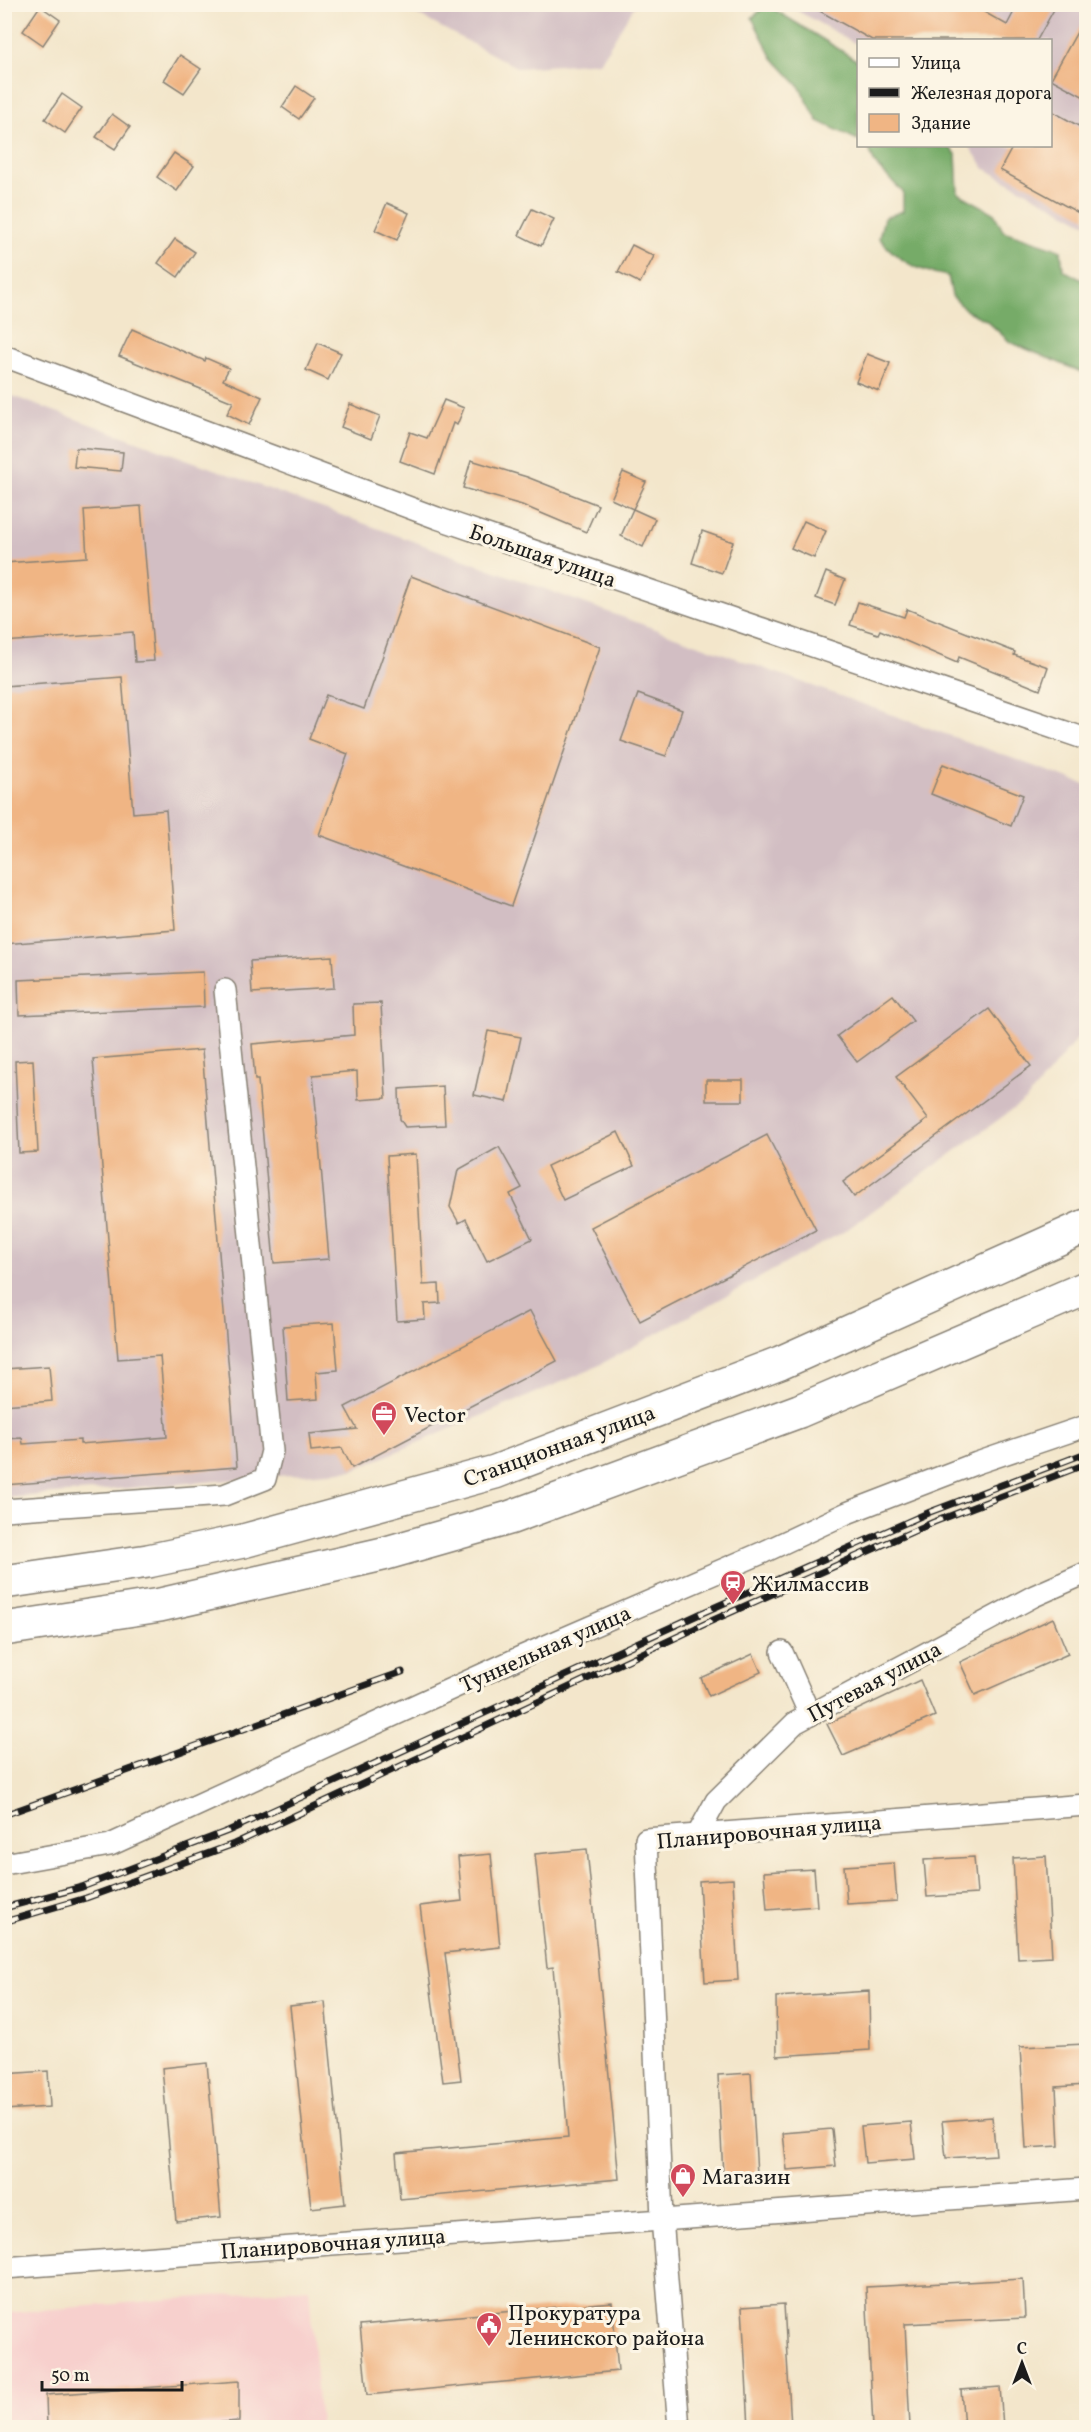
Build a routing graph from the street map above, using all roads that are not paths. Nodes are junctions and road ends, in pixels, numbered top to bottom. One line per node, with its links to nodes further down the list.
1 (4, 356): 2 (street, Большая улица)
2 (1086, 739)
3 (225, 990): 7 (street)
4 (1086, 1226): 9 (main road, Станционная улица)
5 (1086, 1288): 10 (main road)
6 (1086, 1426): 15 (street, Туннельная улица)
7 (4, 1510)
8 (1086, 1573): 12 (street, Путевая улица)
9 (4, 1581)
10 (4, 1629)
11 (782, 1652): 12 (street)
12 (810, 1715): 14 (street, Путевая улица)
13 (1086, 1805): 14 (street, Планировочная улица)
14 (698, 1834): 17 (street, Планировочная улица)
15 (4, 1864)
16 (1086, 2189): 17 (street, Планировочная улица)
17 (662, 2218): 18 (street, Планировочная улица); 19 (street, Планировочная улица)
18 (4, 2268)
19 (679, 2427)

